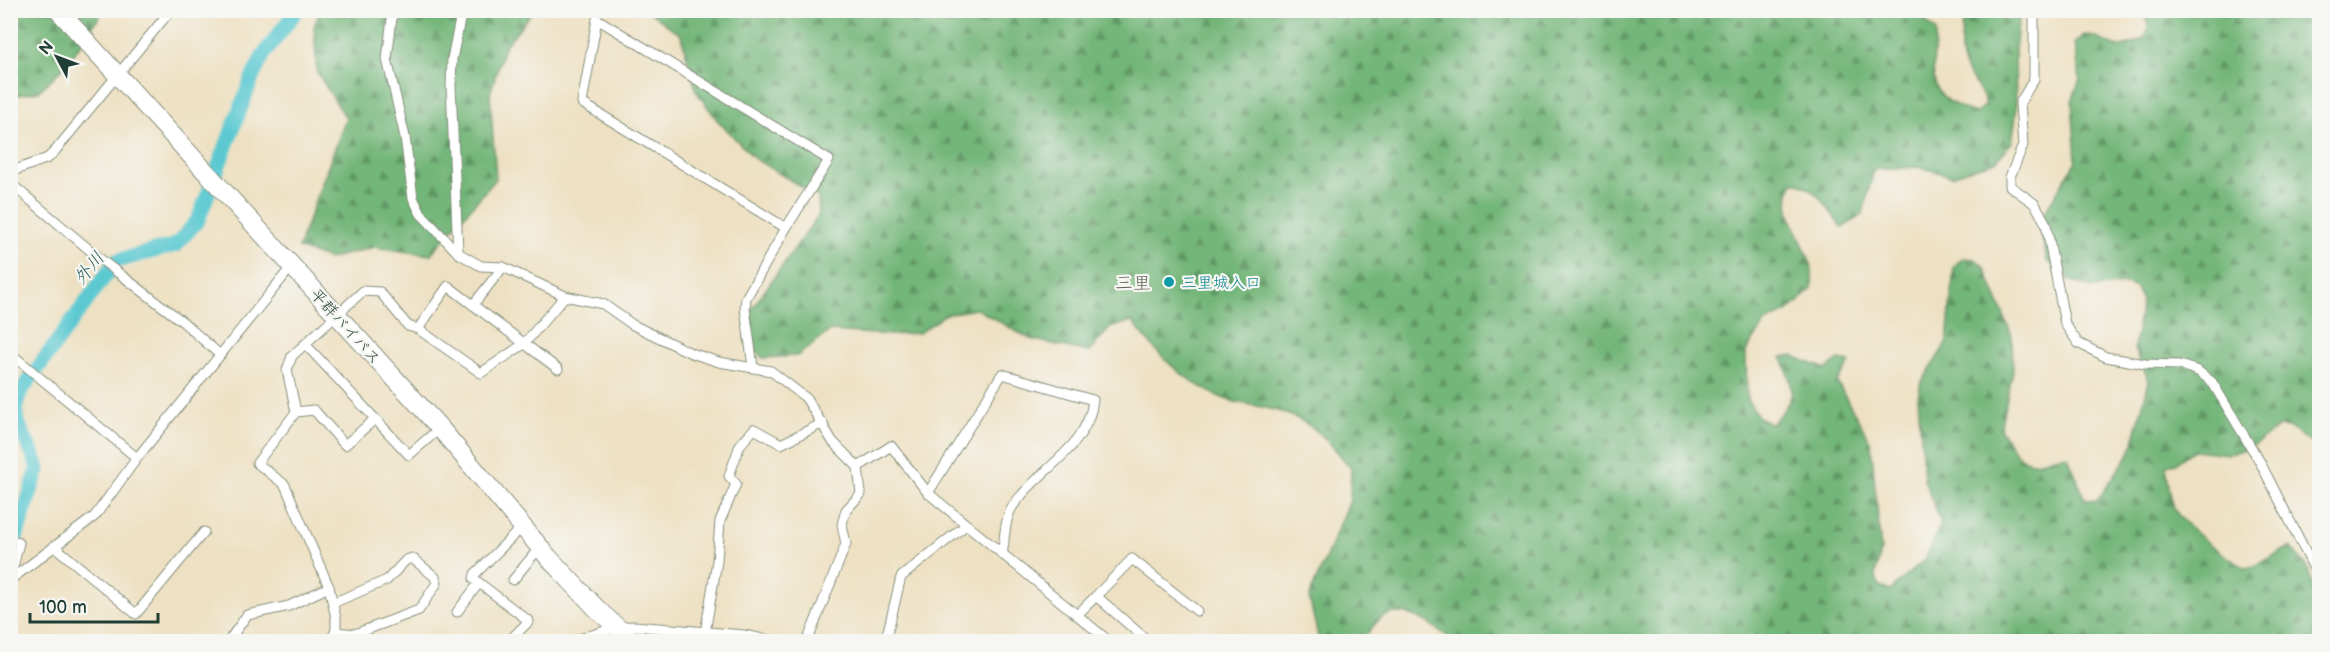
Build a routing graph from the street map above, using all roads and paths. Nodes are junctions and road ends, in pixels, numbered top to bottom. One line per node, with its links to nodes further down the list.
1 (58, 10): 6 (highway, 平群バイパス)
2 (171, 10): 6 (street)
3 (393, 10): 10 (street)
4 (462, 10): 10 (street)
5 (2034, 10): 39 (street)
6 (119, 74): 7 (street); 11 (highway, 平群バイパス)
7 (10, 172)
8 (10, 183): 20 (street)
9 (786, 228): 9 (street); 21 (street)
10 (458, 253): 12 (street)
11 (292, 266): 15 (highway, 平群バイパス); 20 (street)
12 (503, 267): 13 (street); 14 (street)
13 (565, 296): 17 (street); 21 (street)
14 (473, 305): 16 (street); 17 (street)
15 (338, 316): 16 (street); 18 (street); 26 (highway, 平群バイパス)
16 (418, 329): 17 (street)
17 (524, 344): 22 (street)
18 (306, 345): 23 (street); 24 (street)
19 (10, 353): 27 (street)
20 (219, 354): 27 (street)
21 (753, 367): 25 (street)
22 (558, 369)
23 (296, 412): 24 (street); 41 (street)
24 (375, 418): 26 (street)
25 (822, 423): 28 (street); 48 (street)
26 (440, 428): 31 (highway, 平群バイパス)
27 (137, 458): 34 (street)
28 (858, 467): 29 (street); 55 (street)
29 (928, 493): 30 (street); 36 (street)
30 (966, 525): 36 (street); 56 (street)
31 (522, 527): 35 (highway, 平群バイパス); 40 (street)
32 (204, 532): 34 (street)
33 (14, 540): 37 (street)
34 (54, 546): 37 (street)
35 (540, 548): 38 (street); 47 (highway, 平群バイパス)
36 (1002, 555): 46 (street)
37 (10, 579)
38 (513, 580)
39 (2319, 580)
40 (479, 583): 45 (street); 51 (street)
41 (329, 587): 43 (street); 50 (street)
42 (1096, 596): 44 (street); 46 (street); 58 (street)
43 (333, 603): 49 (street); 49 (street)
44 (1197, 611)
45 (457, 612)
46 (1077, 615): 57 (street)
47 (616, 627): 48 (street); 52 (street); 53 (highway, 平群バイパス)
48 (705, 633): 54 (street)
49 (333, 637)
50 (228, 642)
51 (508, 642)
52 (570, 642)
53 (633, 642)
54 (778, 642)
55 (807, 642)
56 (881, 642)
57 (1110, 642)
58 (1149, 642)

